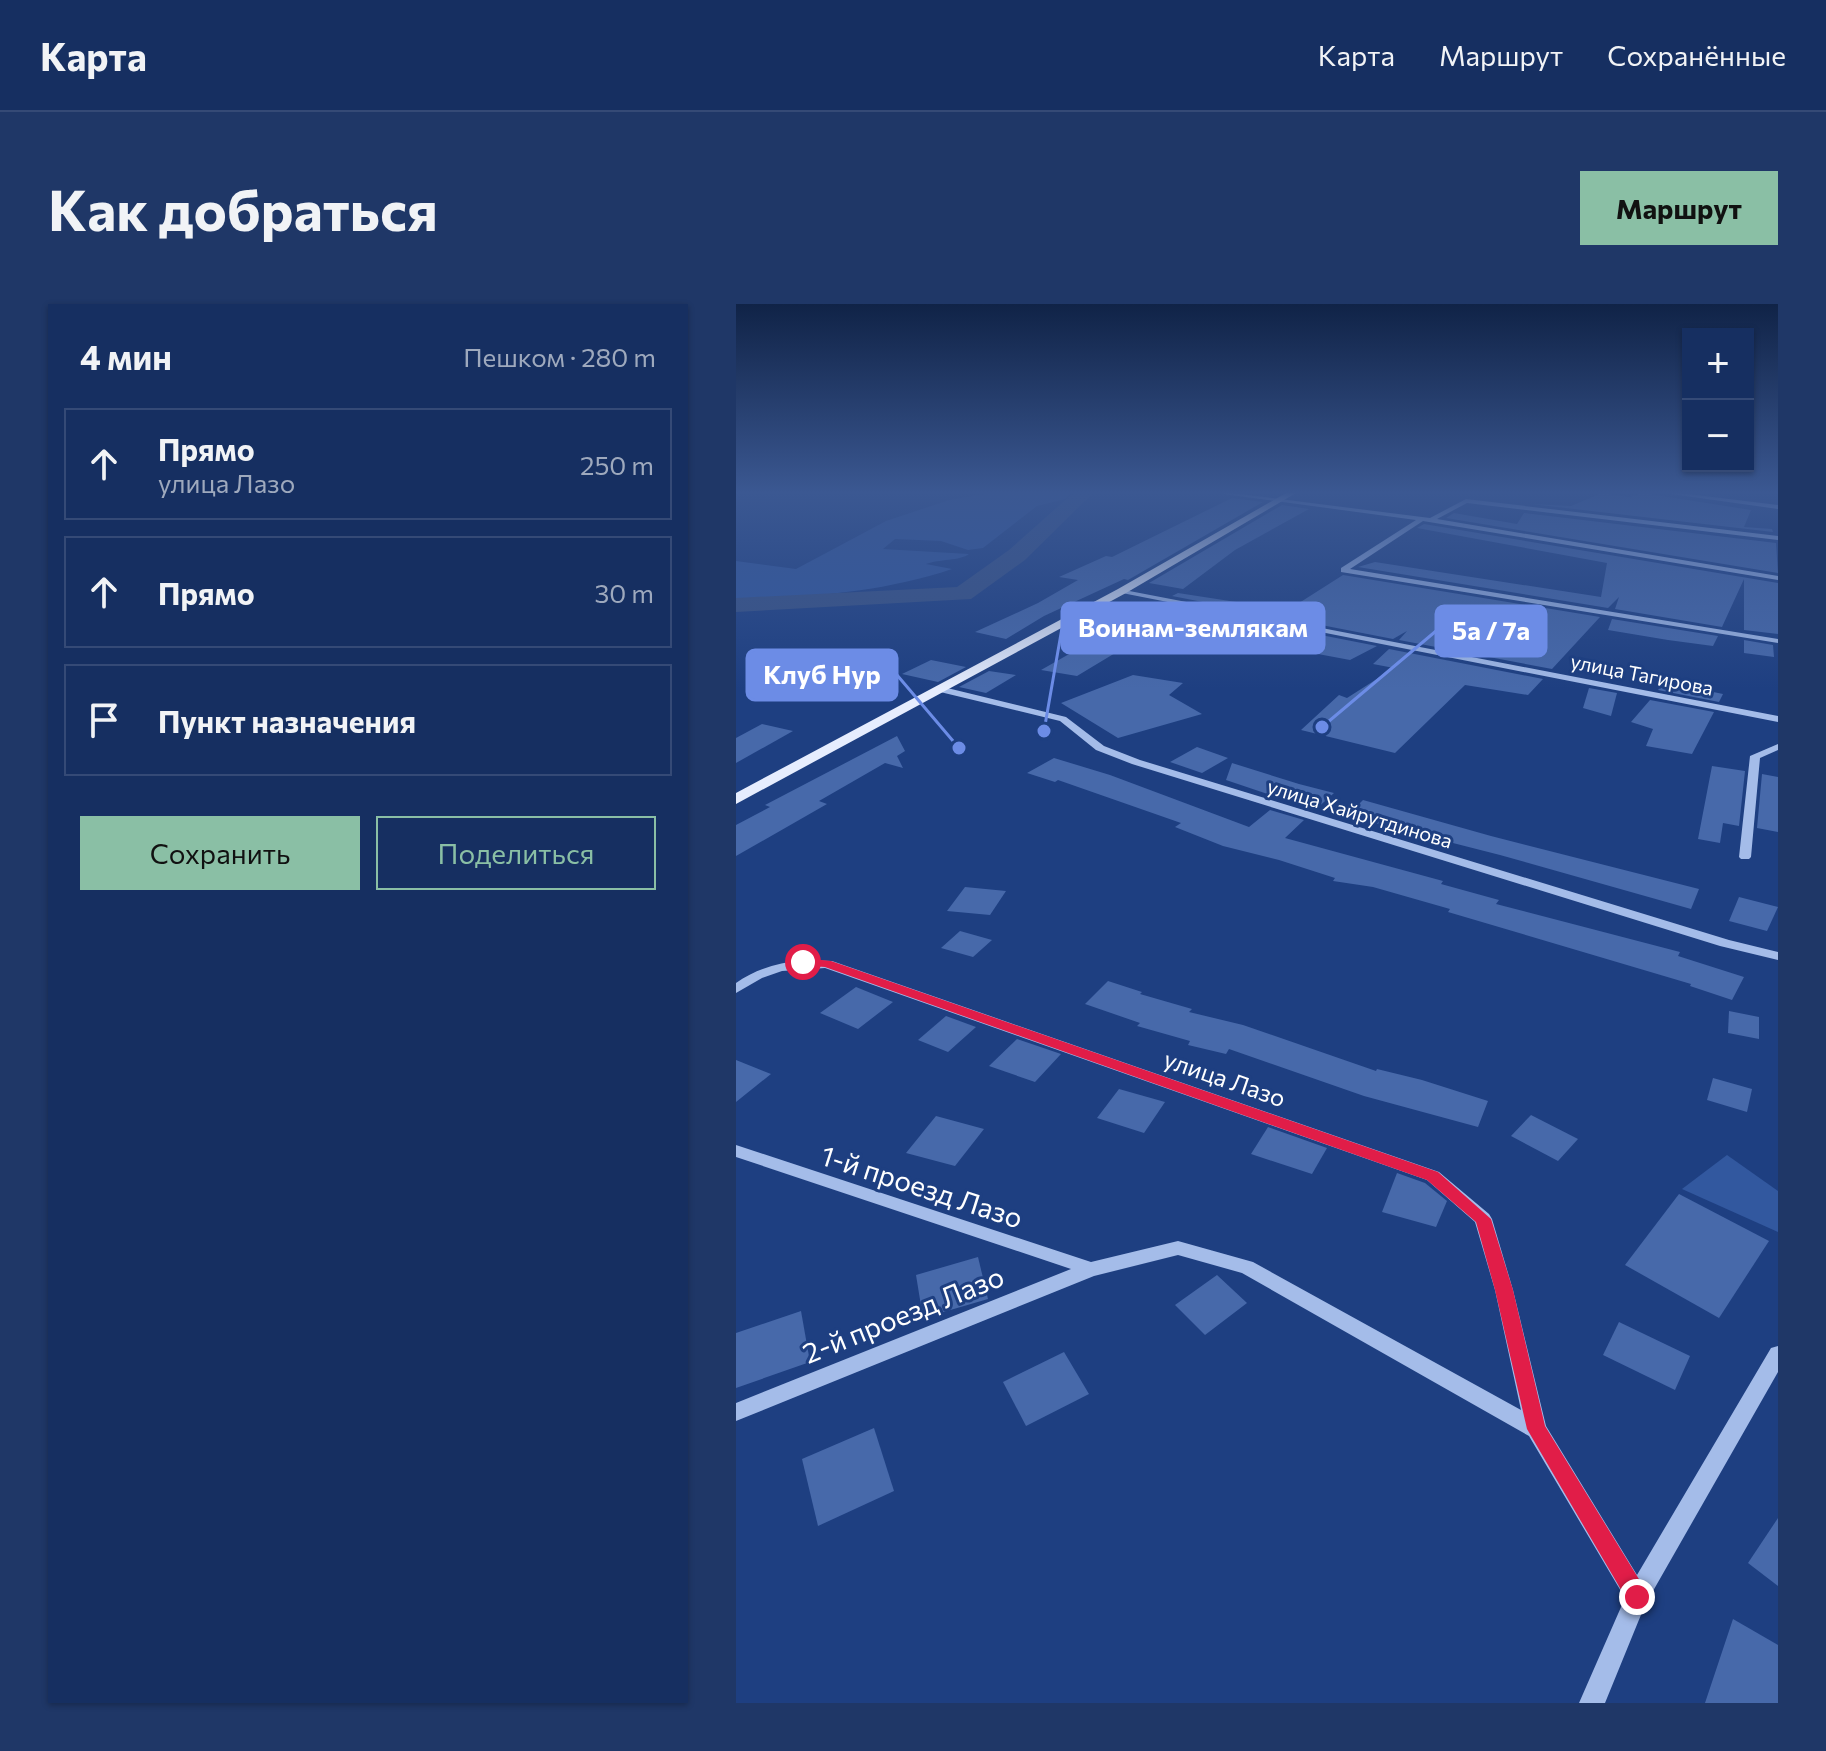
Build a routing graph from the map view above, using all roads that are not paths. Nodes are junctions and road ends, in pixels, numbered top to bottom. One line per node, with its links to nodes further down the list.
1 (1179, 558): 5 (main road)
2 (1363, 558): 6 (street)
3 (1658, 558): 4 (street)
4 (1778, 578)
5 (1122, 591): 7 (main road); 8 (street, улица Тагирова)
6 (1778, 641)
7 (939, 689): 10 (main road); 12 (street, улица Хайрутдинова)
8 (1778, 719)
9 (1778, 747): 11 (street)
10 (736, 799)
11 (1745, 857)
12 (1778, 956)
13 (736, 989): 18 (street, улица Лазо)
14 (736, 1151): 15 (street, 1-й проезд Лазо)
15 (1091, 1269): 17 (street, 2-й проезд Лазо); 18 (street, 2-й проезд Лазо)
16 (1778, 1354): 19 (street)
17 (736, 1412)
18 (1536, 1429): 19 (street)
19 (1637, 1597): 20 (street)
20 (1592, 1703)

